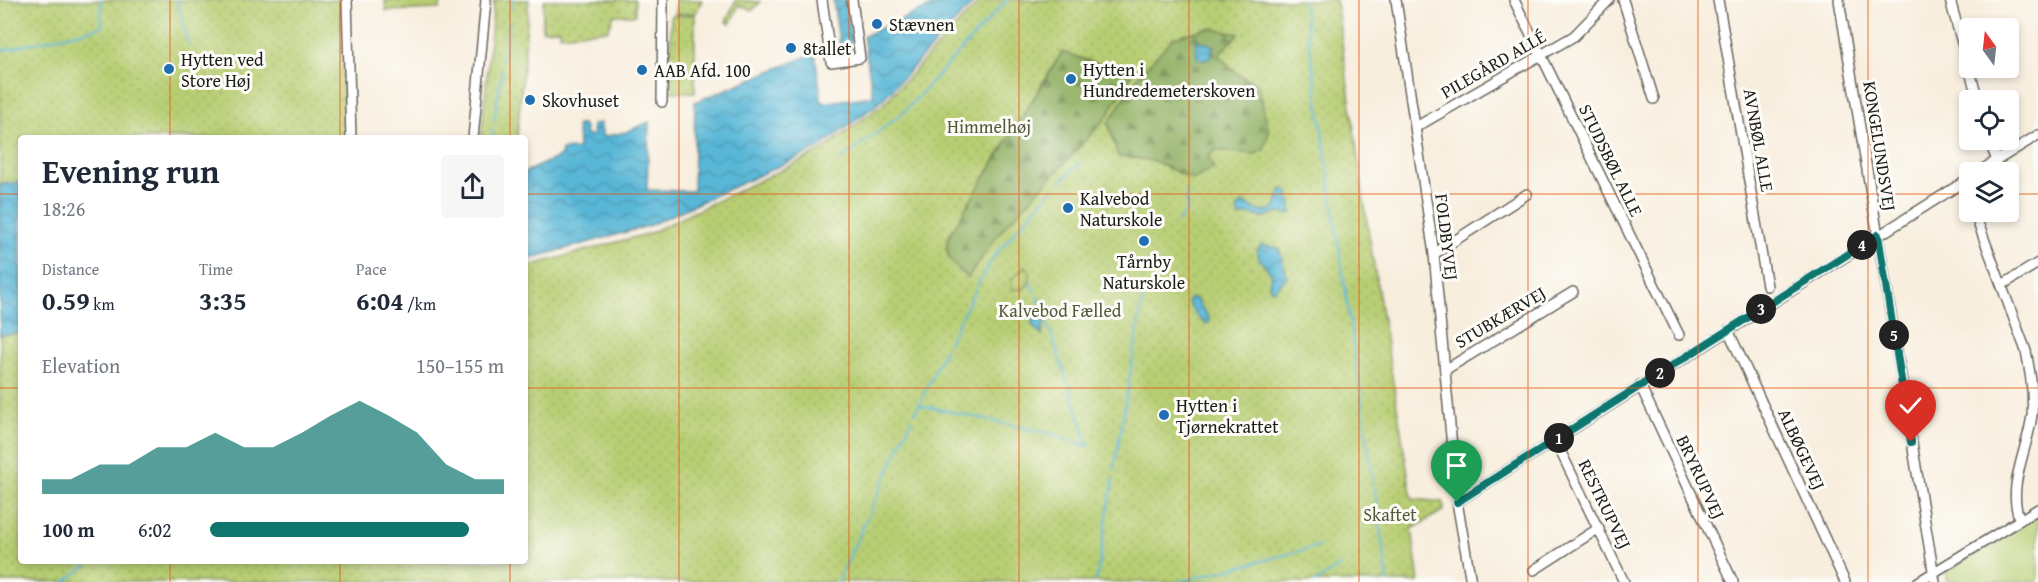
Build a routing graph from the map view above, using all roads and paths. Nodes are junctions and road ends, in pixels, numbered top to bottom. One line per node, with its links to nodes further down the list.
1 (347, 0): 18 (street)
2 (486, 0): 19 (street)
3 (663, 0): 16 (street)
4 (822, 0): 5 (street)
5 (852, 0)
6 (1396, 0): 17 (street, FOLDBYVEJ)
7 (1514, 0): 13 (street, STUDSBØL ALLE)
8 (1609, 0): 13 (street, PILEGÅRD ALLÉ)
9 (1623, 0): 15 (street)
10 (1718, 0): 30 (street, AVNBØL ALLE)
11 (1839, 0): 26 (street, KONGELUNDSVEJ)
12 (1950, 0): 14 (street)
13 (1542, 56): 17 (street, PILEGÅRD ALLÉ); 33 (street, STUDSBØL ALLE)
14 (1975, 90)
15 (1654, 99)
16 (662, 102)
17 (1416, 127): 27 (street, FOLDBYVEJ)
18 (351, 135)
19 (473, 135)
20 (2038, 135): 22 (street)
21 (1993, 150): 22 (street)
22 (1997, 161)
23 (1959, 184): 26 (street)
24 (1527, 194): 27 (street)
25 (1978, 222): 29 (street)
26 (1878, 235): 32 (street); 43 (street, KONGELUNDSVEJ)
27 (1434, 254): 34 (street, FOLDBYVEJ)
28 (2038, 263): 29 (street)
29 (2002, 285): 36 (street)
30 (1767, 286)
31 (1573, 292): 34 (street, STUBKÆRVEJ)
32 (1728, 330): 35 (street); 47 (street, ALBØGEVEJ)
33 (1679, 335)
34 (1445, 370): 38 (street, FOLDBYVEJ)
35 (1641, 385): 37 (street); 46 (street, BRYRUPVEJ)
36 (2035, 388): 40 (street)
37 (1555, 440): 41 (street, RESTRUPVEJ); 44 (street)
38 (1455, 479)
39 (2038, 509): 40 (street)
40 (2020, 520): 43 (street)
41 (1599, 528): 42 (street); 45 (street, RESTRUPVEJ)
42 (1534, 570)
43 (1934, 577): 48 (street)
44 (1471, 582)
45 (1624, 582)
46 (1733, 582)
47 (1845, 582)
48 (1918, 582)

